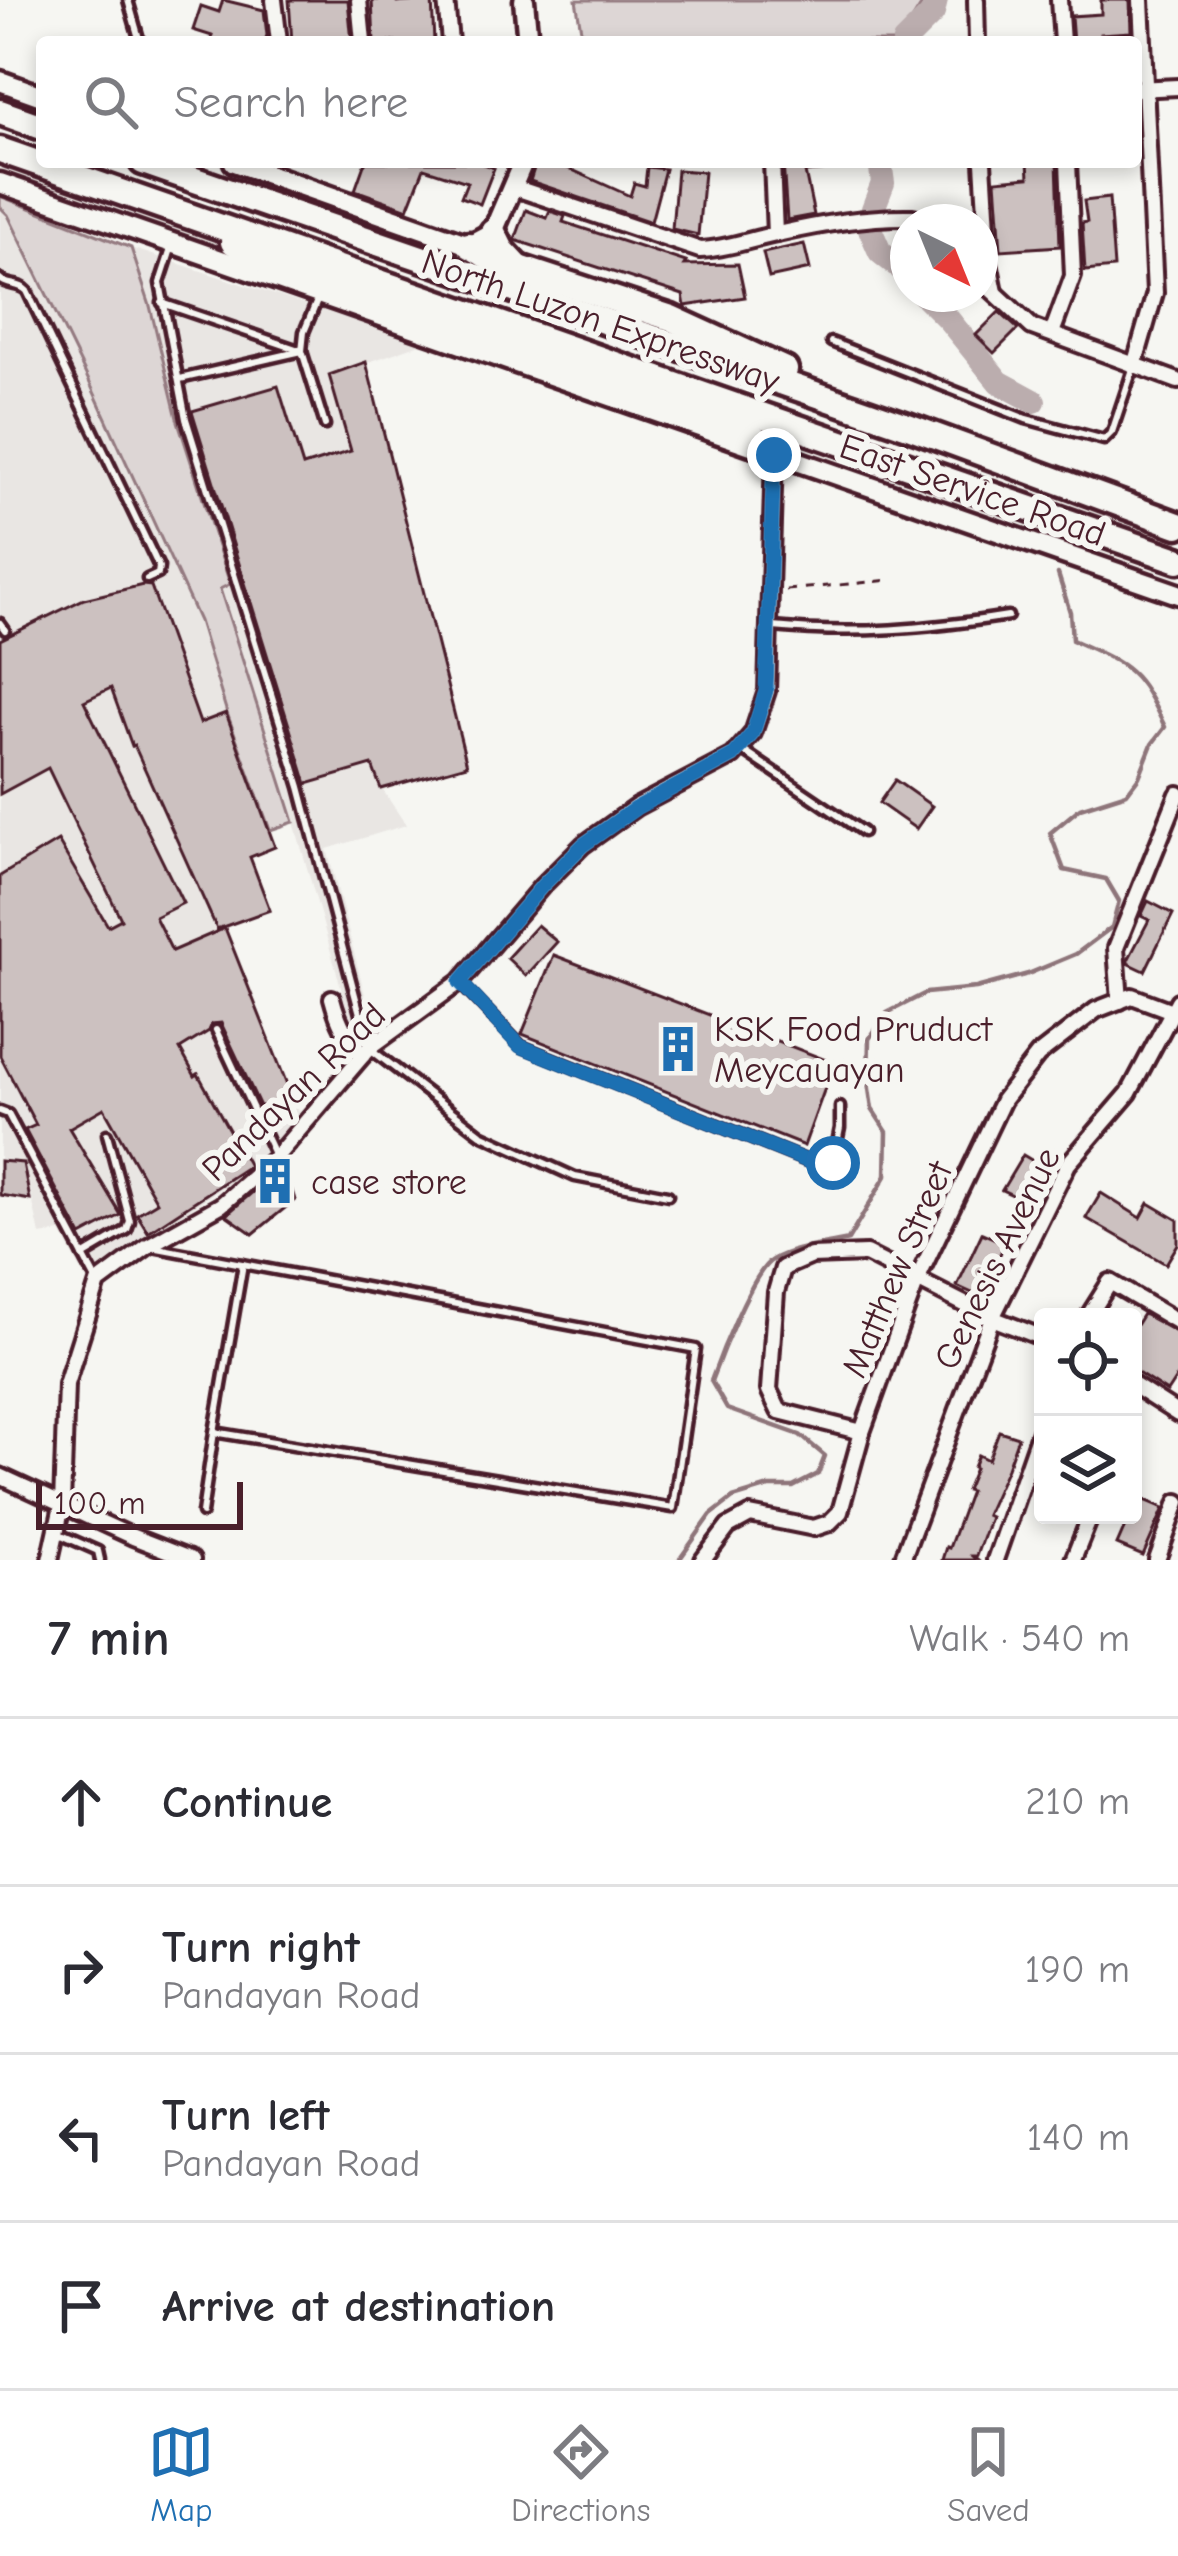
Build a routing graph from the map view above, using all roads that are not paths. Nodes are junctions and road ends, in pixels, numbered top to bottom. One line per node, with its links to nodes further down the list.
1 (128, 0): 9 (lane)
2 (274, 0): 10 (street)
3 (359, 0): 11 (street)
4 (446, 0): 12 (street)
5 (524, 0): 13 (main road)
6 (976, 0): 14 (street)
7 (1059, 0): 15 (street)
8 (1142, 0): 16 (street)
9 (138, 36)
10 (277, 36)
11 (363, 36)
12 (449, 36)
13 (528, 36)
14 (977, 36)
15 (1062, 36)
16 (1142, 36)
17 (0, 81): 20 (main road)
18 (1178, 87): 19 (street)
19 (1142, 89)
20 (36, 94)
21 (1142, 104): 50 (street)
22 (0, 112): 23 (highway)
23 (36, 125)
24 (0, 150): 25 (highway, North Luzon Expressway)
25 (36, 162)
26 (53, 168): 36 (highway, North Luzon Expressway)
27 (160, 168): 54 (highway, North Luzon Expressway)
28 (251, 168): 41 (main road)
29 (520, 168): 34 (main road)
30 (772, 168): 39 (street)
31 (983, 168): 35 (street)
32 (1068, 168): 47 (street)
33 (0, 183): 40 (main road, East Service Road)
34 (513, 187): 38 (main road); 39 (street)
35 (984, 204)
36 (178, 211): 55 (highway); 57 (highway, North Luzon Expressway)
37 (890, 217): 39 (street)
38 (493, 232): 41 (main road); 42 (highway)
39 (775, 234)
40 (172, 244): 45 (main road, East Service Road); 46 (lane)
41 (470, 244): 42 (highway)
42 (519, 268): 54 (highway)
43 (0, 279): 58 (lane)
44 (998, 295): 47 (street)
45 (320, 296): 49 (lane); 55 (main road, East Service Road)
46 (162, 303): 49 (lane); 51 (lane)
47 (1052, 333): 50 (street)
48 (831, 342): 50 (lane)
49 (302, 351): 51 (lane); 53 (lane)
50 (1134, 365): 52 (street)
51 (180, 379): 72 (lane)
52 (1178, 381)
53 (325, 425)
54 (908, 427): 56 (highway, North Luzon Expressway)
55 (774, 455): 59 (main road, East Service Road); 61 (street)
56 (1178, 525)
57 (1178, 560)
58 (147, 579)
59 (1178, 594)
60 (1007, 616): 61 (lane)
61 (769, 627): 62 (street)
62 (740, 748): 64 (lane); 65 (street, Pandayan Road)
63 (1178, 794): 67 (street)
64 (863, 832)
65 (460, 982): 72 (street, Pandayan Road); 73 (lane)
66 (332, 998): 72 (street)
67 (1120, 1001): 68 (street); 81 (street, Matthew Street)
68 (1175, 1006): 70 (street, Genesis Avenue)
69 (216, 1030): 76 (lane)
70 (1162, 1030): 71 (street); 84 (street, Genesis Avenue)
71 (1178, 1037)
72 (366, 1052): 76 (street, Pandayan Road); 77 (lane)
73 (840, 1107)
74 (0, 1111): 79 (lane)
75 (107, 1134): 79 (lane)
76 (275, 1157): 78 (street, Pandayan Road)
77 (668, 1195)
78 (148, 1246): 80 (lane); 82 (street, Pandayan Road)
79 (83, 1256): 82 (lane)
80 (243, 1263): 89 (lane); 89 (lane)
81 (917, 1280): 84 (street); 90 (street, Matthew Street); 90 (street)
82 (98, 1283): 94 (street)
83 (1094, 1308): 85 (street)
84 (992, 1318): 86 (street); 102 (street, Genesis Avenue)
85 (1178, 1322)
86 (1034, 1334)
87 (1142, 1391): 88 (street)
88 (1178, 1414)
89 (214, 1432): 95 (lane)
90 (862, 1432): 101 (street, Matthew Street)
91 (1034, 1448): 103 (street)
92 (0, 1476): 94 (street)
93 (1178, 1502): 105 (street)
94 (62, 1506): 97 (street); 100 (street)
95 (202, 1513)
96 (1087, 1524): 104 (street)
97 (57, 1532): 98 (street); 99 (lane)
98 (50, 1560)
99 (100, 1560)
100 (193, 1560)
101 (703, 1560)
102 (902, 1560)
103 (995, 1560)
104 (1073, 1560)
105 (1157, 1560)

